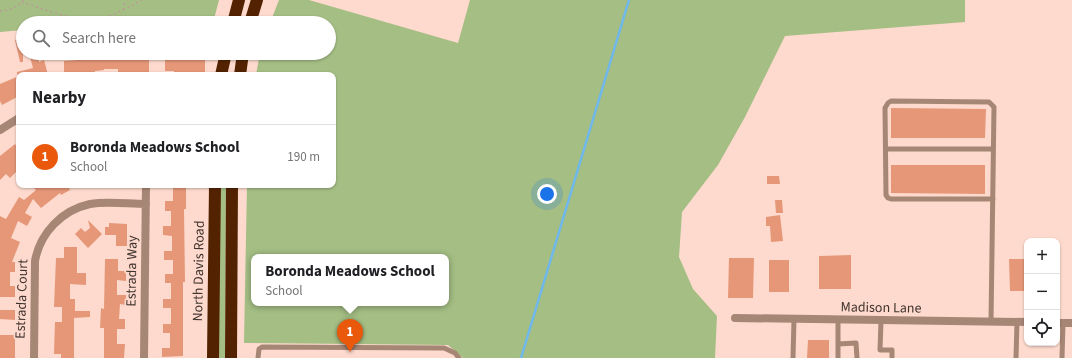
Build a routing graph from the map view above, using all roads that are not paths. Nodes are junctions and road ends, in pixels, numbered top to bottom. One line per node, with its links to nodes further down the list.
1 (239, 0): 3 (highway)
2 (257, 0): 4 (highway)
3 (235, 16)
4 (252, 16)
5 (224, 60): 7 (highway)
6 (242, 60): 8 (highway)
7 (222, 72)
8 (240, 72)
9 (16, 120): 10 (street)
10 (0, 130)
11 (886, 148): 12 (lane); 12 (lane); 16 (lane)
12 (993, 149): 16 (lane)
13 (146, 188): 17 (street, Estrada Way)
14 (215, 188): 30 (highway, North Davis Road)
15 (232, 188): 31 (highway)
16 (993, 199): 22 (lane)
17 (146, 204): 28 (street, Estrada Court); 29 (street, Estrada Way)
18 (735, 318): 19 (street, Madison Lane)
19 (794, 319): 20 (street, Madison Lane); 34 (lane)
20 (838, 320): 21 (street, Madison Lane); 27 (lane)
21 (881, 321): 22 (street, Madison Lane); 37 (lane)
22 (991, 322): 23 (street, Madison Lane)
23 (1017, 322): 24 (street, Madison Lane); 38 (lane)
24 (1024, 322)
25 (1060, 323): 26 (street); 39 (lane)
26 (1072, 323)
27 (838, 344): 35 (lane); 36 (lane)
28 (34, 358)
29 (144, 358)
30 (213, 358)
31 (231, 358)
32 (258, 358): 33 (lane)
33 (459, 358)
34 (793, 358)
35 (838, 358)
36 (857, 358)
37 (892, 358)
38 (1016, 358)
39 (1062, 358)

